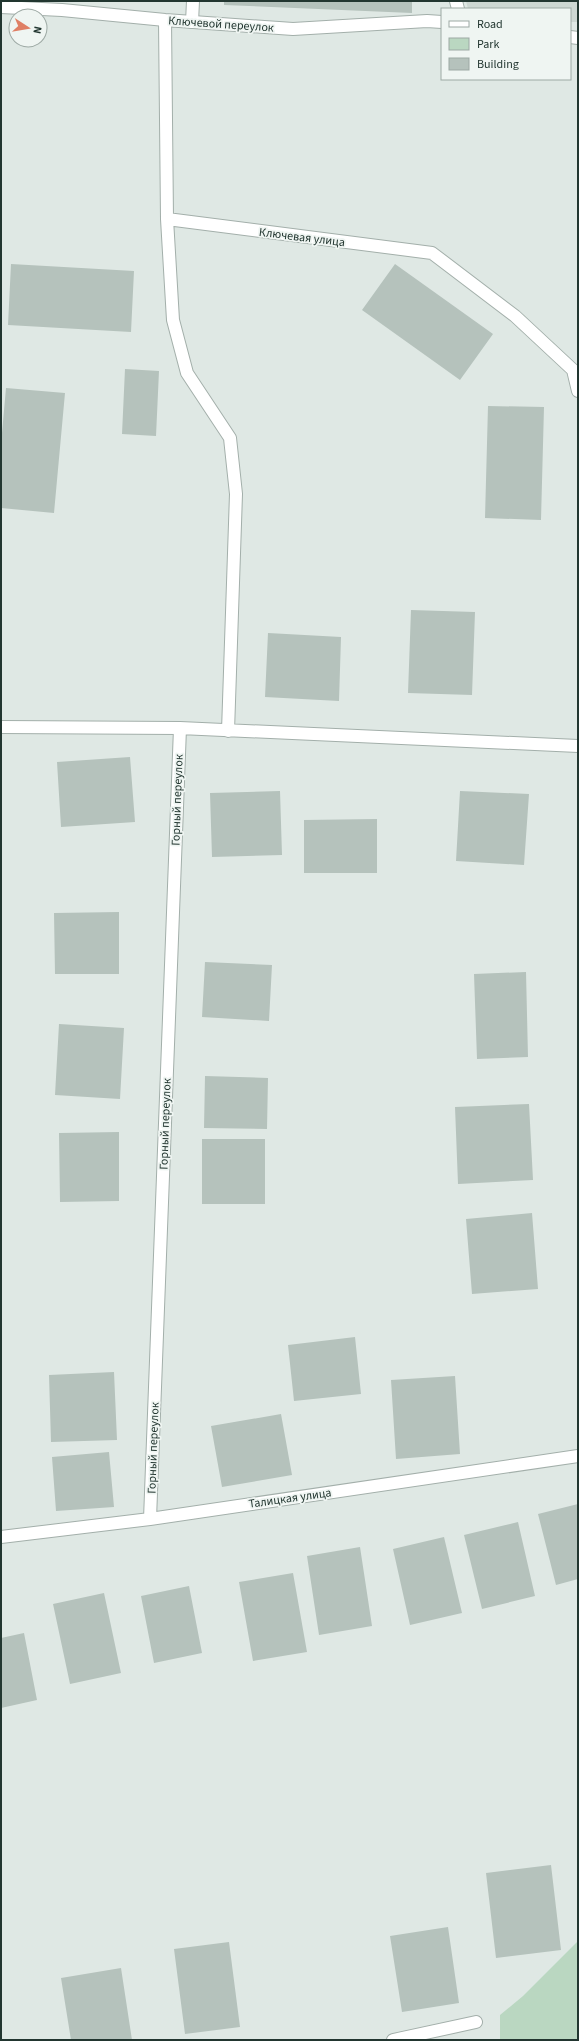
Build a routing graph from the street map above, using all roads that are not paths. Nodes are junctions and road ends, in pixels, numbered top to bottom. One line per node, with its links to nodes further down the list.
1 (193, 1): 4 (street)
2 (1, 7): 3 (street, Ключевой переулок)
3 (165, 20): 4 (street, Ключевой переулок); 6 (street)
4 (192, 22): 5 (street, Ключевой переулок)
5 (441, 22)
6 (167, 219): 7 (street, Ключевая улица); 10 (street)
7 (578, 391)
8 (1, 727): 9 (street)
9 (180, 728): 10 (street); 13 (street, Горный переулок)
10 (228, 731): 11 (street)
11 (578, 746)
12 (578, 1456): 13 (street, Талицкая улица)
13 (150, 1519): 14 (street, Талицкая улица)
14 (1, 1538)
15 (476, 2022): 16 (street)
16 (393, 2040)

